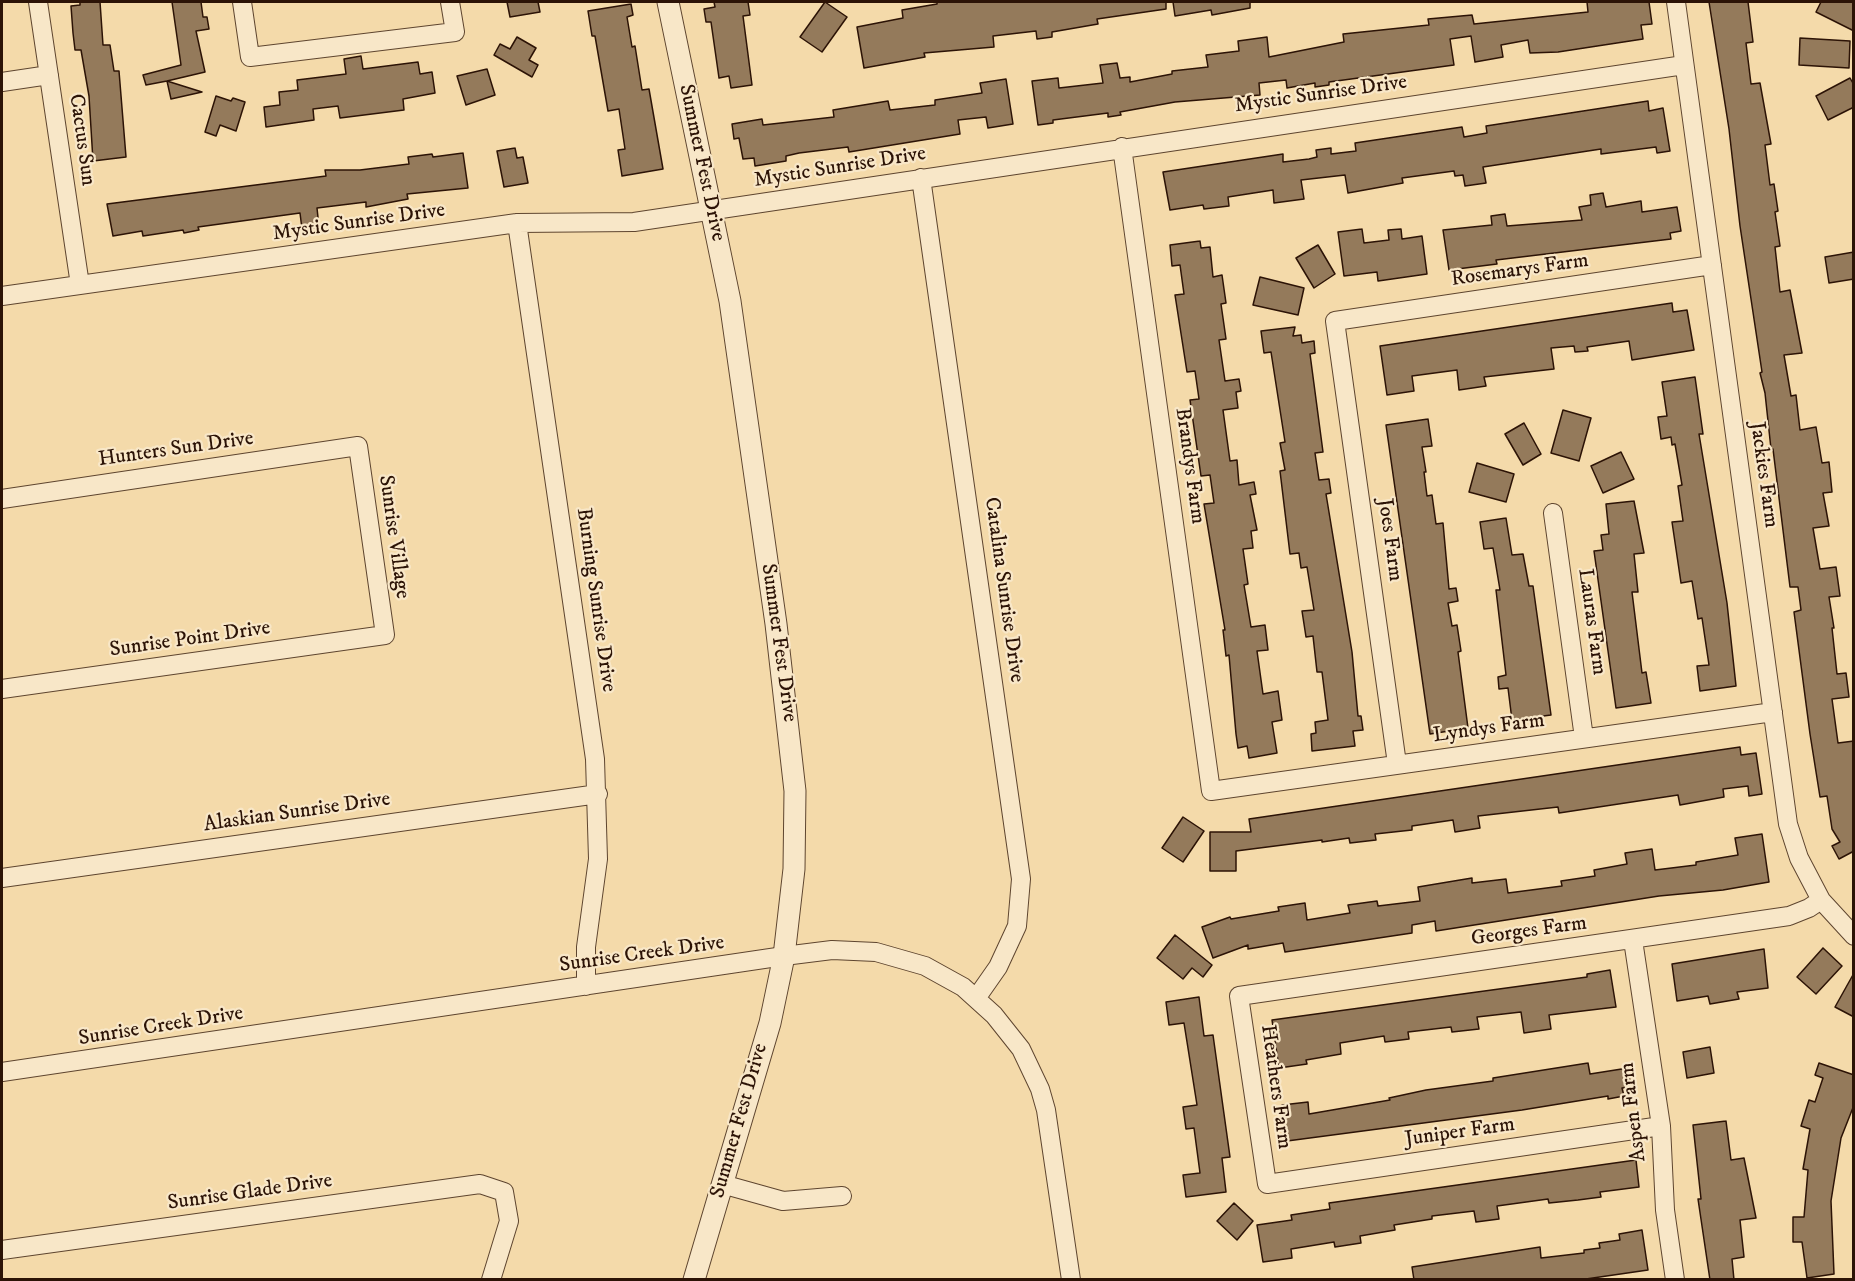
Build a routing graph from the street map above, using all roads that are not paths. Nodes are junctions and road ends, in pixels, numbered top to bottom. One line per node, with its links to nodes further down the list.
1 (38, 2): 7 (street, Cactus Sun)
2 (242, 2): 3 (street)
3 (450, 2)
4 (668, 2): 11 (street, Summer Fest Drive)
5 (1676, 2): 6 (street, Jackies Farm)
6 (1684, 65): 9 (street, Mystic Sunrise Drive); 13 (street, Jackies Farm)
7 (49, 75): 8 (street); 14 (street, Cactus Sun)
8 (2, 82)
9 (1122, 147): 10 (street, Mystic Sunrise Drive); 25 (street, Brandys Farm)
10 (921, 178): 11 (street, Mystic Sunrise Drive); 34 (street, Catalina Sunrise Drive)
11 (712, 211): 12 (street, Mystic Sunrise Drive); 31 (street, Summer Fest Drive)
12 (517, 223): 14 (street, Mystic Sunrise Drive); 26 (street, Burning Sunrise Drive)
13 (1712, 265): 16 (street, Rosemarys Farm); 22 (street, Jackies Farm)
14 (80, 285): 15 (street, Mystic Sunrise Drive)
15 (2, 296)
16 (1335, 321): 24 (street, Joes Farm)
17 (358, 446): 18 (street, Hunters Sun Drive); 20 (street, Sunrise Village)
18 (2, 499)
19 (1553, 513): 23 (street, Lauras Farm)
20 (385, 635): 21 (street, Sunrise Point Drive)
21 (2, 689)
22 (1773, 712): 23 (street, Lyndys Farm); 28 (street, Jackies Farm)
23 (1584, 738): 24 (street, Lyndys Farm)
24 (1397, 764): 25 (street, Lyndys Farm)
25 (1212, 791)
26 (598, 794): 27 (street, Alaskian Sunrise Drive); 32 (street, Burning Sunrise Drive)
27 (2, 878)
28 (1821, 900): 29 (street, Jackies Farm); 30 (street, Georges Farm)
29 (1854, 936)
30 (1633, 940): 33 (street, Georges Farm); 36 (street, Aspen Farm)
31 (784, 956): 32 (street, Sunrise Creek Drive); 34 (street, Sunrise Creek Drive); 37 (street, Summer Fest Drive)
32 (586, 986): 35 (street, Sunrise Creek Drive)
33 (1239, 996): 38 (street, Heathers Farm)
34 (977, 997): 43 (street, Sunrise Creek Drive)
35 (2, 1072)
36 (1661, 1126): 38 (street, Juniper Farm); 44 (street, Aspen Farm)
37 (722, 1184): 39 (street); 42 (street, Summer Fest Drive)
38 (1267, 1184)
39 (842, 1196)
40 (2, 1250): 41 (street, Sunrise Glade Drive)
41 (491, 1280)
42 (694, 1280)
43 (1071, 1280)
44 (1675, 1280)

